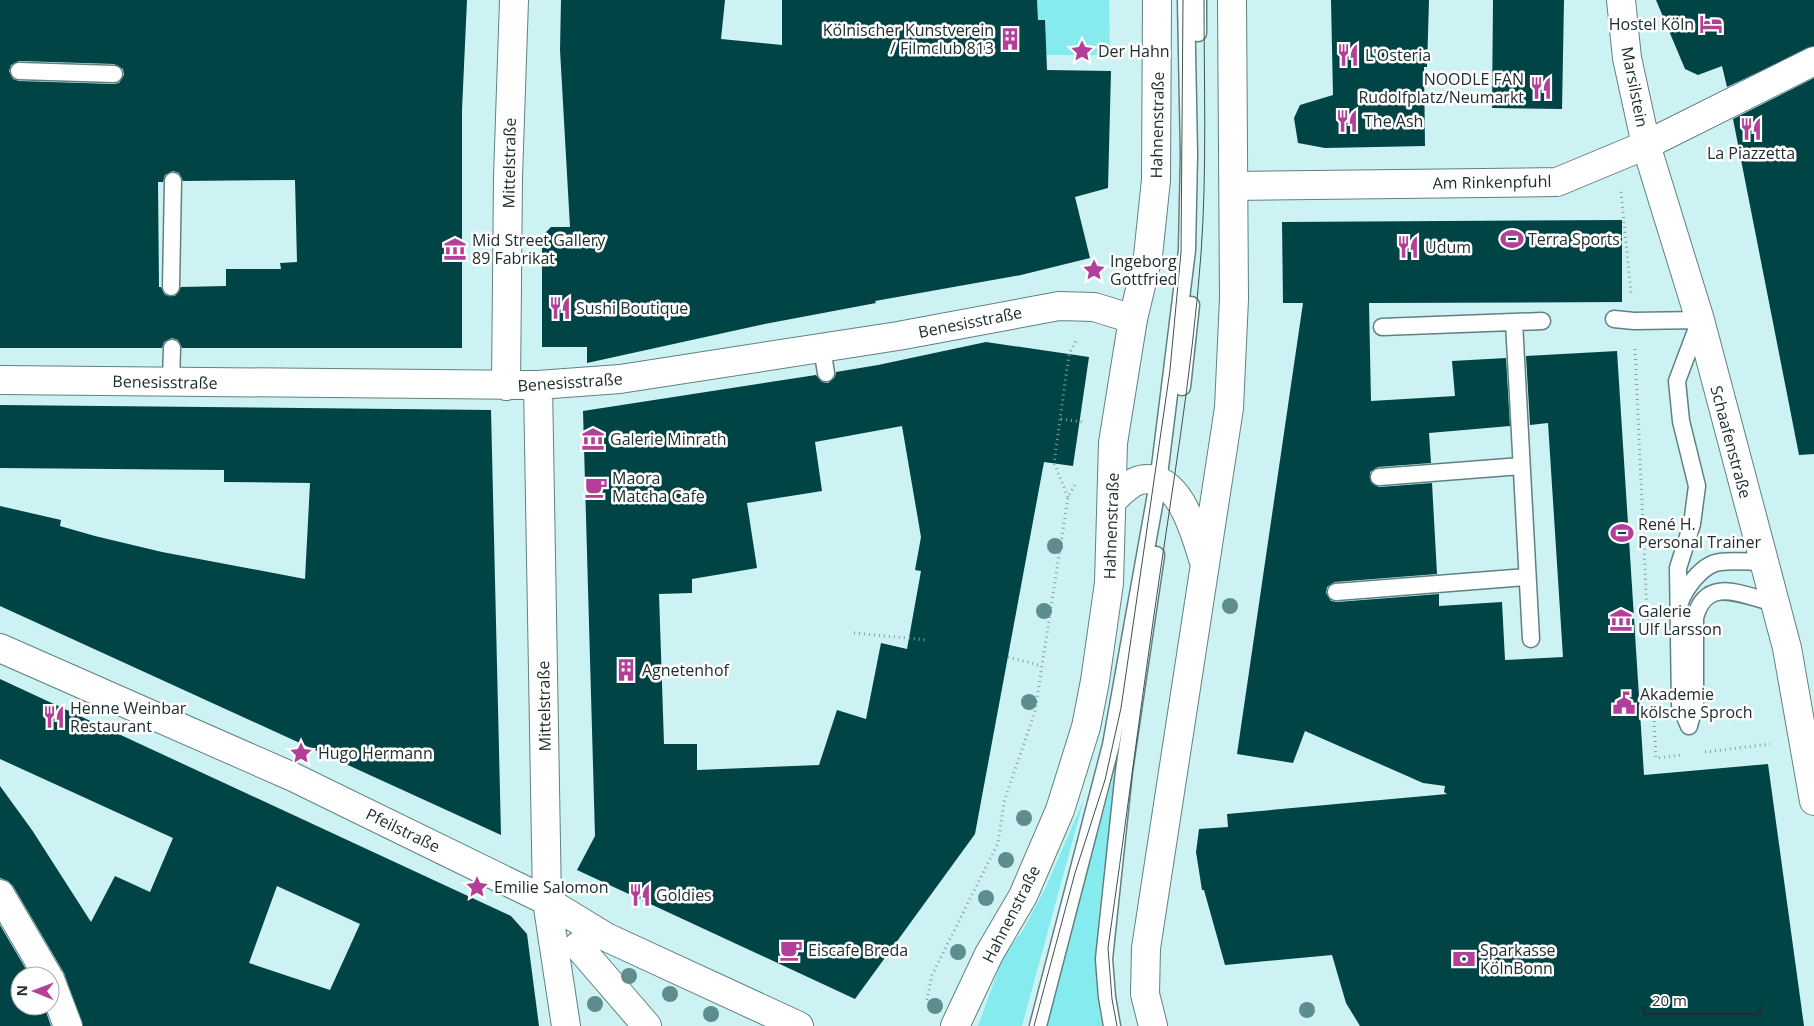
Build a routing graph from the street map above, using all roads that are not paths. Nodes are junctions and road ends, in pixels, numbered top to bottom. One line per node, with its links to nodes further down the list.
1 (514, 0): 24 (street, Mittelstraße)
2 (1157, 0): 14 (street, Hahnenstraße)
3 (1186, 0): 27 (lane)
4 (1198, 0): 27 (lane)
5 (1232, 0): 12 (street)
6 (1621, 0): 10 (street, Marsilstein)
7 (1814, 61): 10 (street, Am Rinkenpfuhl)
8 (19, 71): 9 (lane)
9 (114, 74)
10 (1646, 145): 12 (street, Am Rinkenpfuhl); 16 (street, Schaafenstraße)
11 (173, 181): 13 (lane)
12 (1234, 186): 30 (street)
13 (171, 287)
14 (1133, 319): 23 (street, Benesisstraße); 28 (street, Hahnenstraße)
15 (1614, 319): 16 (lane)
16 (1700, 320): 29 (street, Schaafenstraße); 34 (lane)
17 (1514, 322): 18 (lane); 19 (lane); 25 (lane)
18 (1542, 322)
19 (1382, 327)
20 (172, 348): 22 (lane)
21 (0, 380): 22 (street, Benesisstraße)
22 (171, 382): 24 (street, Benesisstraße)
23 (538, 385): 24 (street, Benesisstraße); 39 (street, Mittelstraße)
24 (506, 386)
25 (1521, 466): 26 (lane); 31 (lane)
26 (1378, 476)
27 (1162, 485): 28 (street); 30 (street); 48 (lane); 49 (lane)
28 (1112, 501): 47 (street, Hahnenstraße)
29 (1763, 562): 33 (street, Schaafenstraße); 34 (lane)
30 (1205, 565): 50 (street)
31 (1527, 577): 32 (lane); 35 (lane)
32 (1336, 592)
33 (1774, 603): 34 (lane); 37 (street, Schaafenstraße)
34 (1677, 612)
35 (1531, 639)
36 (0, 648): 39 (street, Pfeilstraße)
37 (1814, 801)
38 (0, 894): 41 (street)
39 (547, 901): 44 (street, Mittelstraße); 46 (street, Pfeilstraße)
40 (578, 946): 45 (street)
41 (42, 966)
42 (60, 1006): 43 (street)
43 (68, 1026)
44 (566, 1026)
45 (647, 1026)
46 (799, 1026)
47 (955, 1026)
48 (1038, 1026)
49 (1112, 1026)
50 (1153, 1026)

